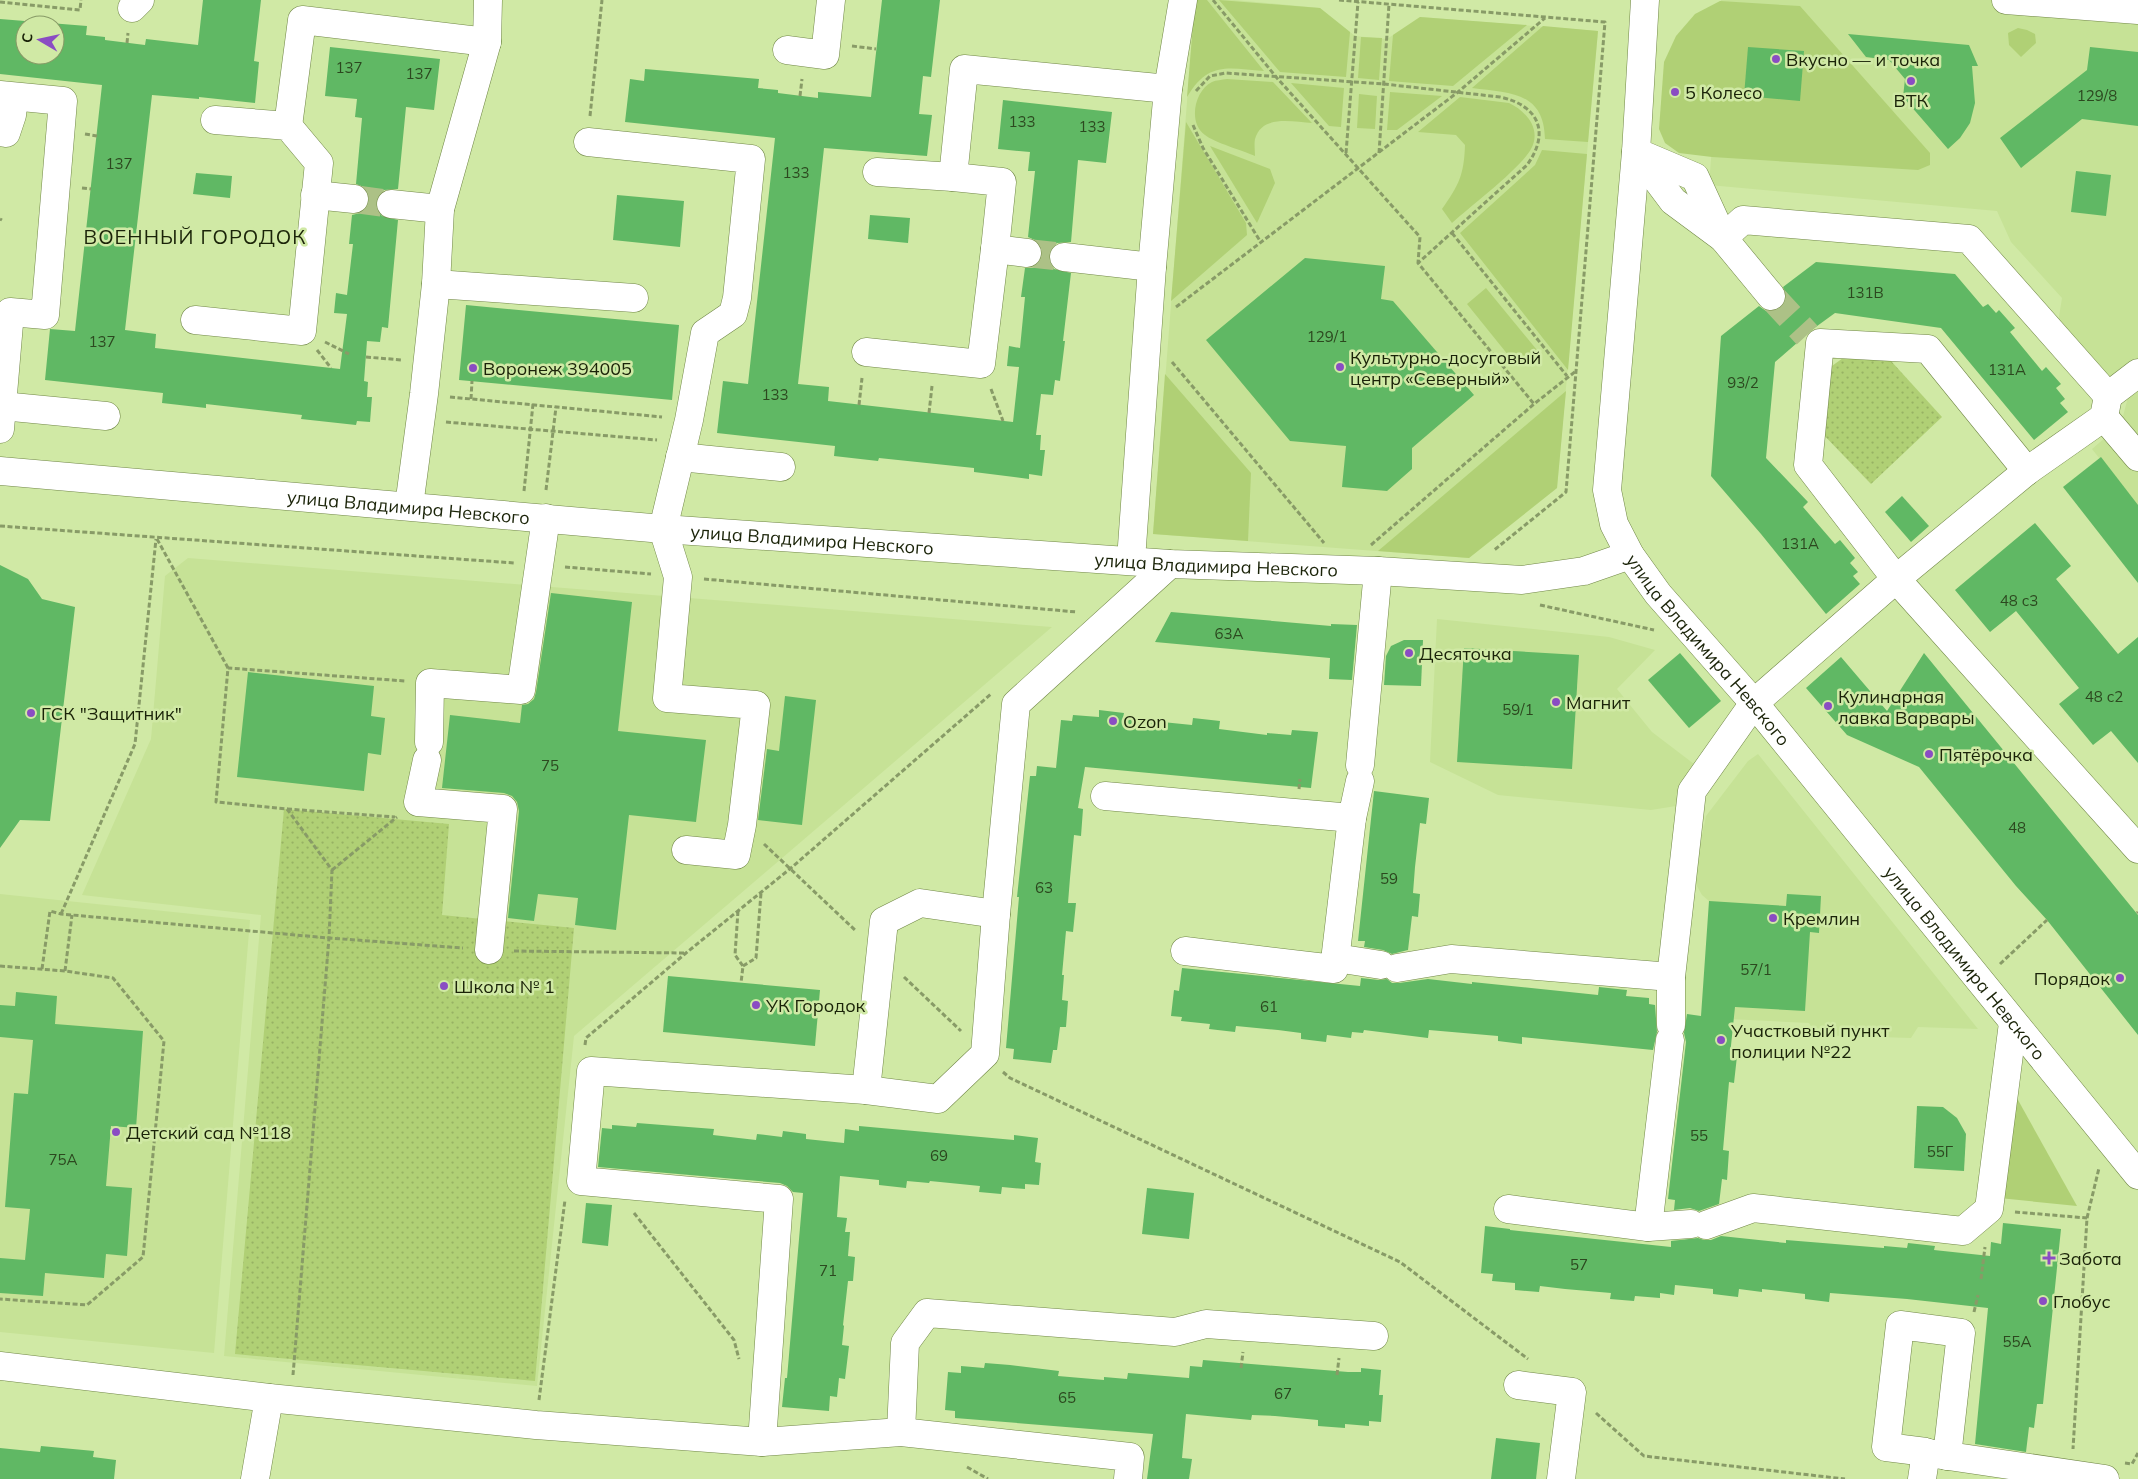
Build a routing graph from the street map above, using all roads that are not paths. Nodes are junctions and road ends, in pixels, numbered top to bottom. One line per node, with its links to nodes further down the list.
1 (488, 0): 8 (street)
2 (831, 0): 9 (street)
3 (1183, 0): 10 (street)
4 (1645, 0): 16 (street)
5 (2006, 0): 6 (street)
6 (2096, 4): 7 (street)
7 (2138, 10)
8 (487, 42): 13 (street); 22 (street)
9 (787, 50)
10 (1168, 89): 18 (street); 27 (street)
11 (7, 96): 14 (street); 34 (street)
12 (215, 120): 13 (street)
13 (288, 126): 19 (street)
14 (0, 132)
15 (588, 142): 37 (street)
16 (1636, 152): 23 (street); 45 (street)
17 (877, 172): 18 (street)
18 (953, 177): 24 (street)
19 (316, 195): 20 (street); 31 (street)
20 (354, 199)
21 (391, 204): 22 (street)
22 (440, 209): 28 (street)
23 (1723, 238): 29 (street); 35 (street)
24 (994, 249): 25 (street); 32 (street)
25 (1027, 253)
26 (1064, 257): 27 (street)
27 (1152, 267): 46 (street)
28 (436, 284): 30 (street); 42 (street)
29 (1771, 296)
30 (634, 298)
31 (195, 320)
32 (866, 352)
33 (2138, 373): 35 (street)
34 (1, 403): 36 (street)
35 (2106, 407): 38 (street); 40 (street)
36 (106, 416)
37 (684, 440): 39 (street); 44 (street)
38 (2138, 457)
39 (781, 467)
40 (2027, 470): 49 (street); 49 (street)
41 (0, 471): 42 (street, улица Владимира Невского)
42 (409, 506): 43 (street, улица Владимира Невского)
43 (533, 517): 44 (street, улица Владимира Невского); 56 (street)
44 (663, 529): 46 (street, улица Владимира Невского); 54 (street)
45 (1630, 555): 47 (street, улица Владимира Невского); 50 (street, улица Владимира Невского)
46 (1131, 560): 48 (street, улица Владимира Невского)
47 (1372, 560): 48 (street, улица Владимира Невского); 52 (street)
48 (1170, 564): 55 (street)
49 (1896, 579): 50 (street); 53 (street)
50 (1754, 703): 59 (street); 60 (street, улица Владимира Невского)
51 (1105, 796): 52 (street)
52 (1352, 818): 58 (street)
53 (2138, 849)
54 (686, 850)
55 (996, 914): 61 (street); 61 (street)
56 (489, 950)
57 (1185, 951): 58 (street)
58 (1336, 958): 59 (street)
59 (1672, 977): 64 (street)
60 (2013, 1023): 62 (street, улица Владимира Невского); 64 (street)
61 (866, 1090): 70 (street)
62 (2138, 1175)
63 (1508, 1209): 64 (street)
64 (1648, 1227)
65 (1374, 1336): 69 (street)
66 (0, 1366): 68 (street)
67 (1526, 1374): 74 (street)
68 (279, 1399): 70 (street); 72 (street)
69 (901, 1432): 70 (street); 73 (street)
70 (762, 1442)
71 (1937, 1454): 71 (street); 75 (street); 76 (street)
72 (255, 1479)
73 (1128, 1479)
74 (1561, 1479)
75 (1922, 1479)
76 (2105, 1479)

